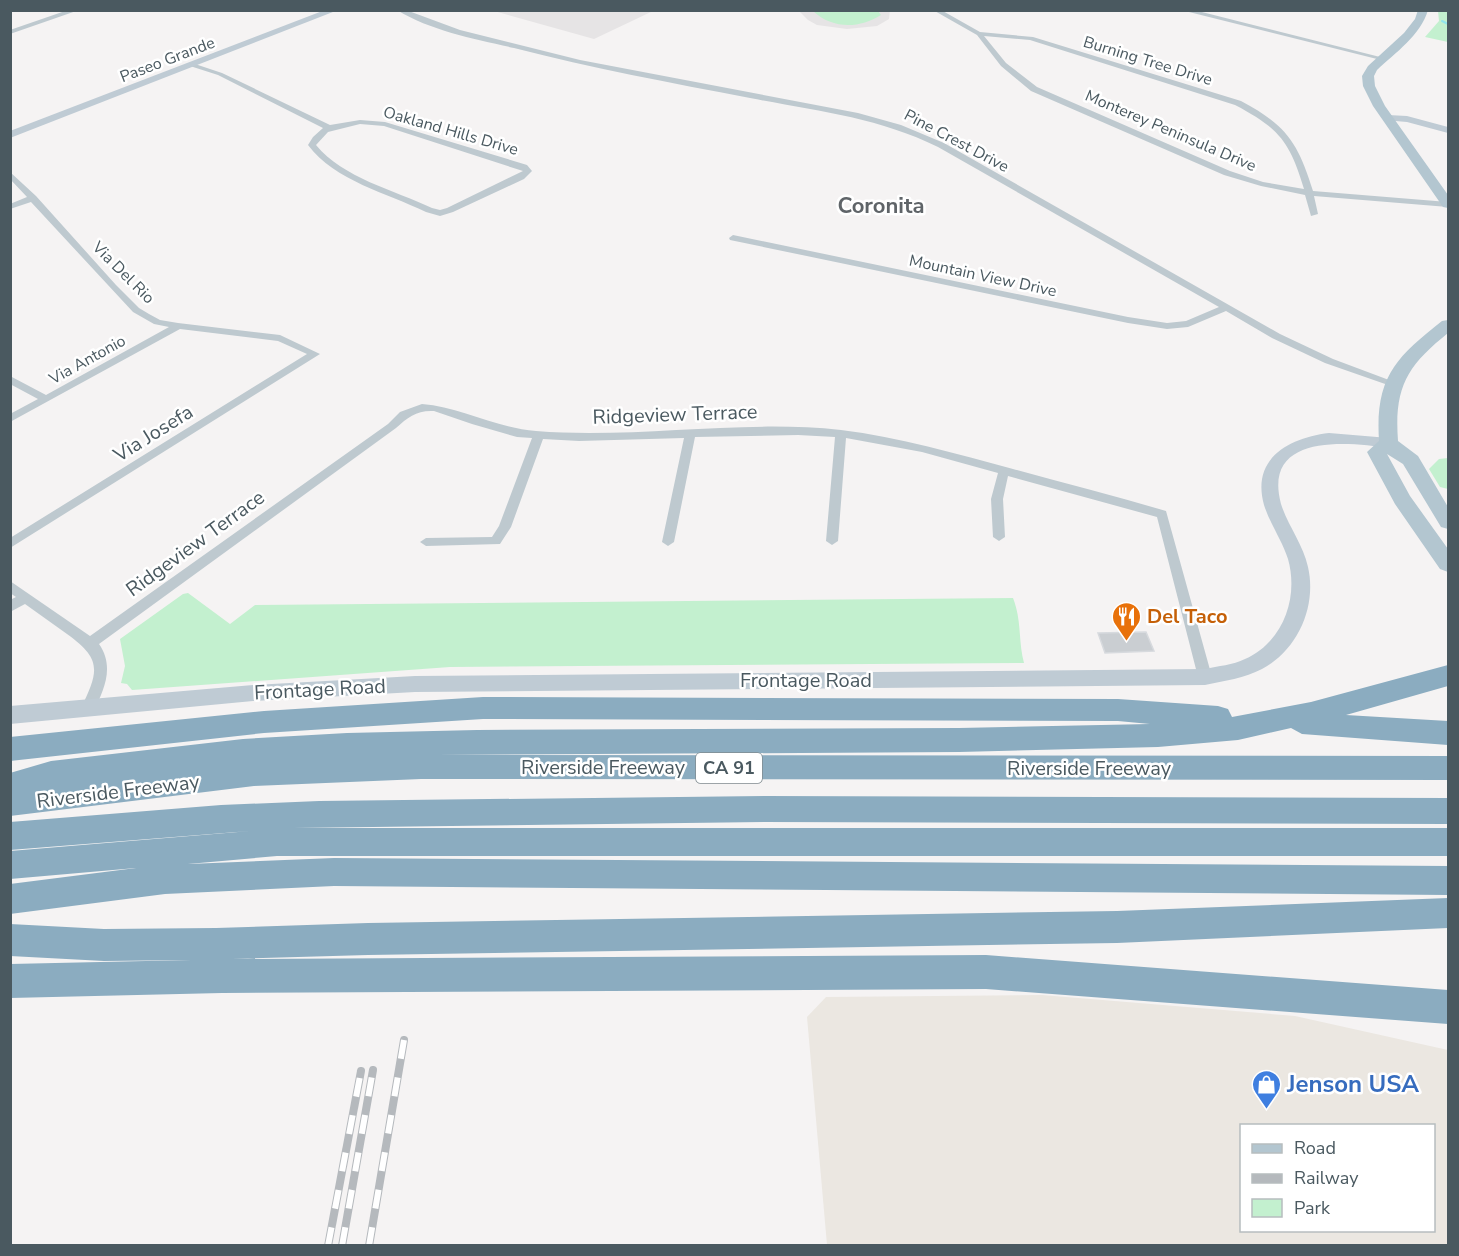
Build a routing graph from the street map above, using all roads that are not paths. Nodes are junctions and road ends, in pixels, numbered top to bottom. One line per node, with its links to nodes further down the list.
1 (76, 10): 7 (street)
2 (334, 10): 10 (main road, Paseo Grande)
3 (400, 10): 22 (street, Pine Crest Drive)
4 (936, 10): 8 (street, Burning Tree Drive)
5 (1184, 10): 9 (street)
6 (1423, 10): 9 (main road)
7 (10, 32)
8 (979, 34): 16 (street, Monterey Peninsula Drive); 16 (street, Burning Tree Drive)
9 (1381, 58): 11 (main road)
10 (192, 65): 12 (street); 14 (main road, Paseo Grande)
11 (1388, 118): 13 (main road); 18 (main road)
12 (329, 128): 12 (street, Oakland Hills Drive)
13 (1449, 130)
14 (10, 135)
15 (10, 174): 17 (street, Via Del Rio)
16 (1311, 193): 18 (street, Monterey Peninsula Drive); 20 (street, Burning Tree Drive)
17 (33, 198): 19 (street); 23 (street, Via Del Rio)
18 (1449, 205)
19 (10, 207)
20 (1314, 214)
21 (733, 238): 22 (street, Mountain View Drive)
22 (1225, 308): 27 (street, Pine Crest Drive)
23 (177, 326): 25 (street, Via Del Rio); 28 (street, Via Antonio)
24 (1449, 326): 27 (main road)
25 (315, 354): 40 (street, Via Josefa)
26 (10, 378): 28 (street)
27 (1392, 383): 33 (main road)
28 (46, 399): 29 (street, Via Antonio)
29 (10, 418)
30 (690, 434): 31 (street, Ridgeview Terrace); 32 (street, Ridgeview Terrace); 39 (street)
31 (841, 434): 34 (street, Ridgeview Terrace); 37 (street)
32 (539, 435): 38 (street); 45 (street, Ridgeview Terrace)
33 (1389, 443): 35 (main road); 41 (main road); 46 (main road, Frontage Road)
34 (1004, 470): 36 (street); 46 (street, Ridgeview Terrace)
35 (1449, 522)
36 (999, 537)
37 (832, 541)
38 (426, 542)
39 (668, 542)
40 (10, 544)
41 (1449, 564)
42 (10, 586): 43 (street)
43 (25, 597): 44 (street); 45 (street)
44 (10, 607)
45 (90, 643): 48 (street)
46 (1205, 676): 48 (main road, Frontage Road)
47 (1449, 676): 53 (highway)
48 (88, 708): 49 (main road, Frontage Road)
49 (10, 715)
50 (1449, 733): 51 (highway)
51 (10, 749)
52 (1449, 768): 54 (highway, Riverside Freeway / CA 91)
53 (10, 786)
54 (10, 803)
55 (1449, 811): 56 (highway)
56 (10, 836)
57 (1449, 842): 58 (highway)
58 (10, 865)
59 (1449, 881): 60 (highway)
60 (10, 899)
61 (1449, 913): 62 (highway)
62 (10, 940)
63 (10, 981): 64 (highway)
64 (1449, 1007)

